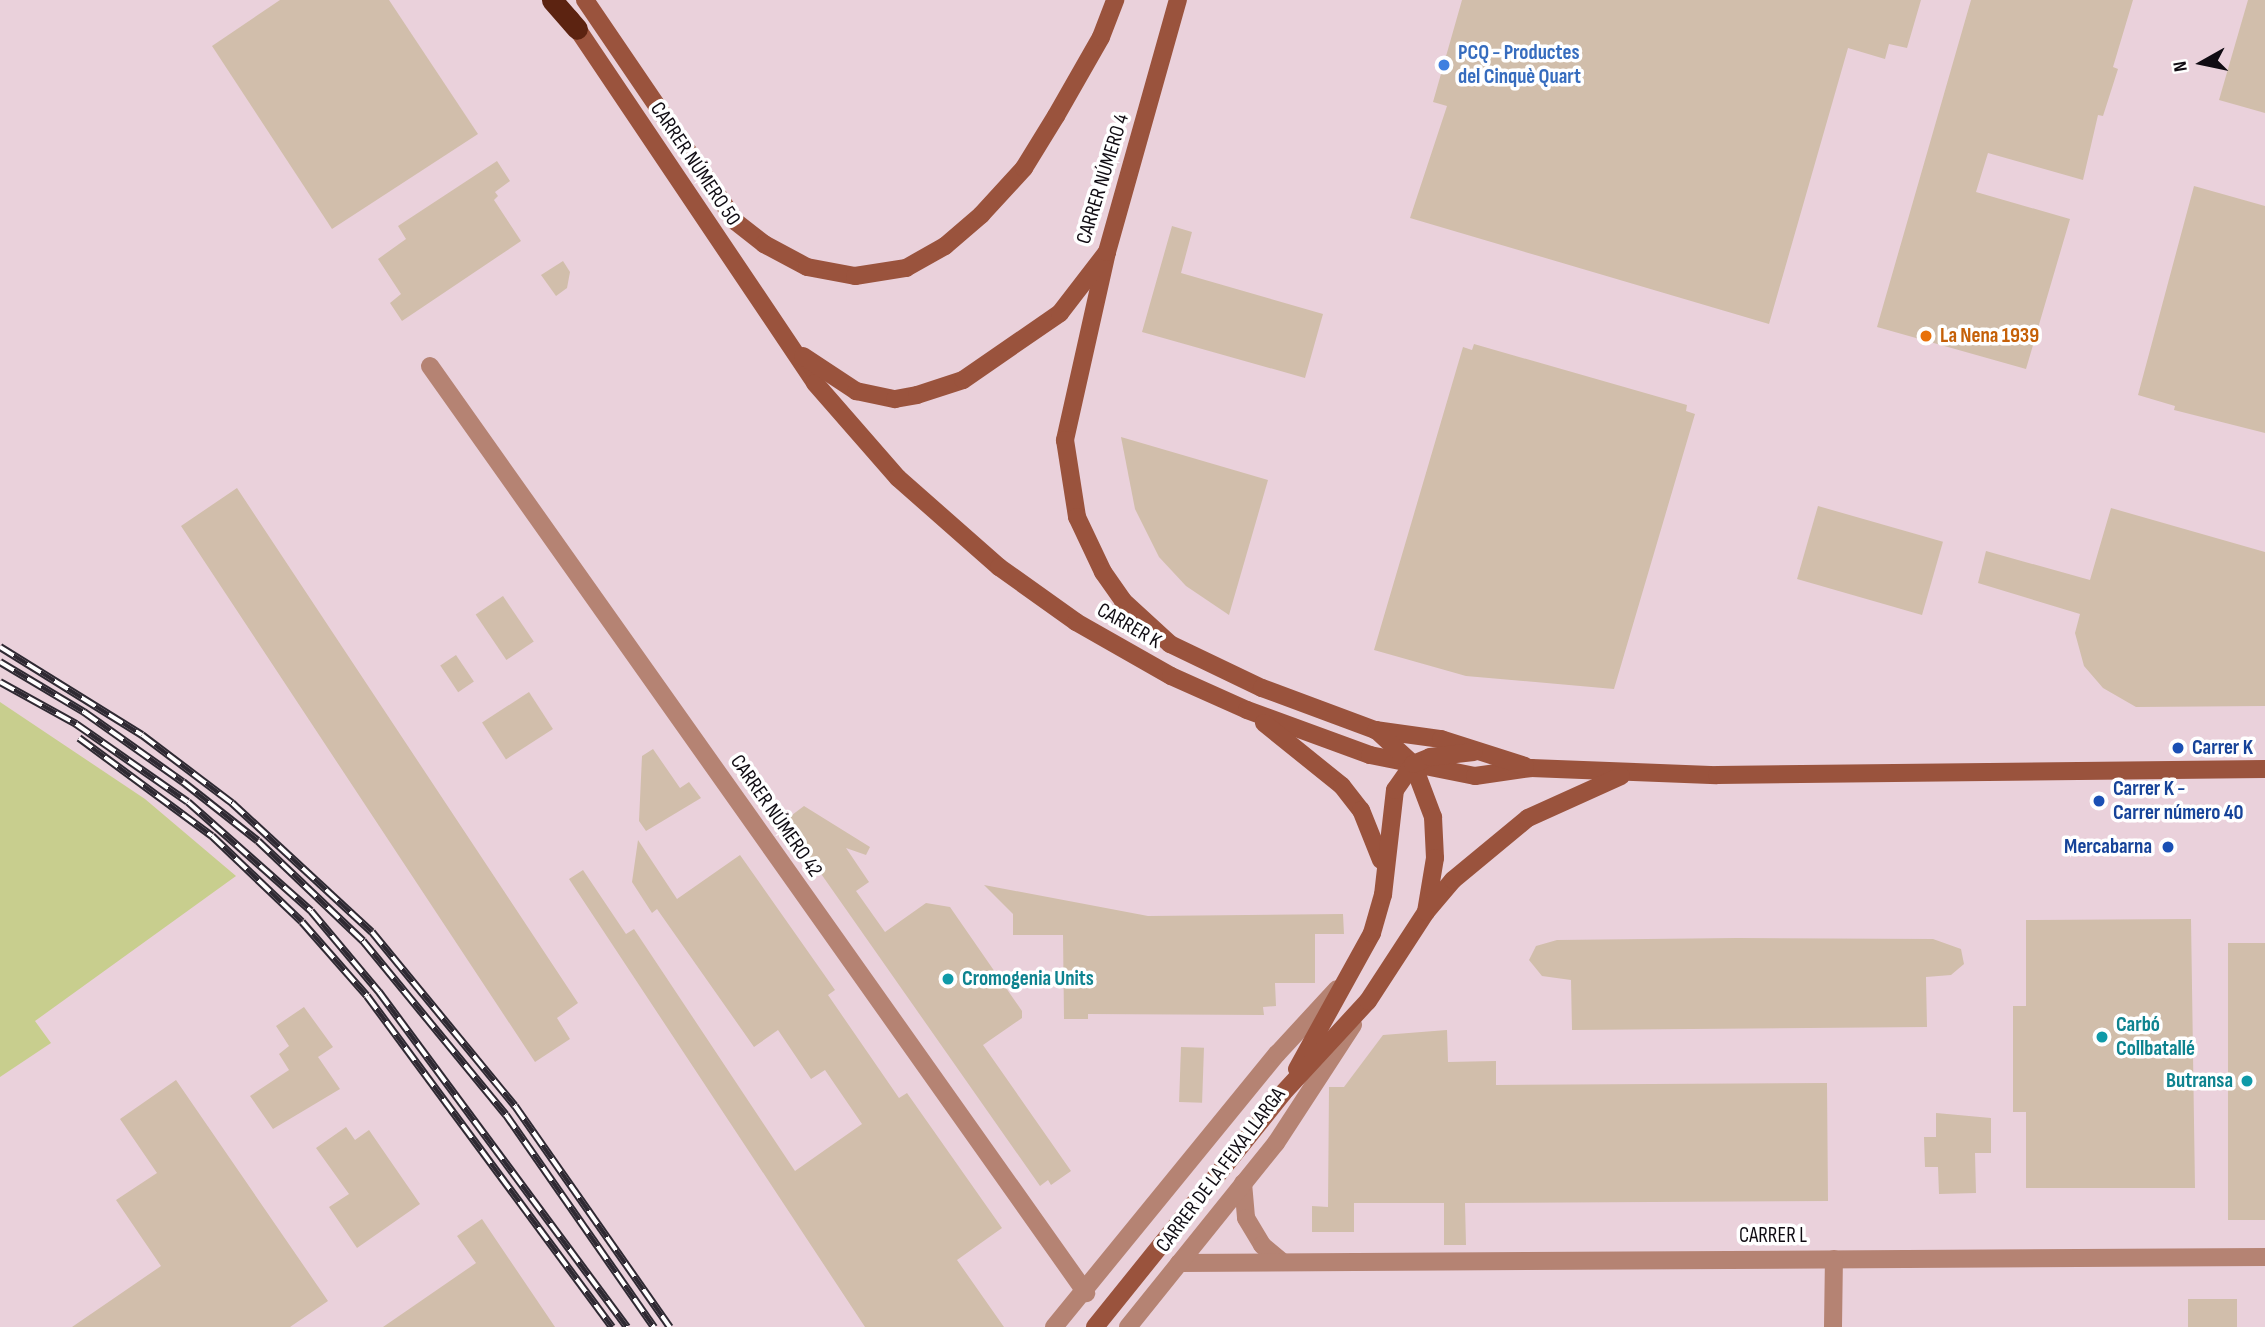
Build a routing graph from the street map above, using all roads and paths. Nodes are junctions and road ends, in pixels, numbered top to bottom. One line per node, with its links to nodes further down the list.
1 (552, 0): 6 (highway)
2 (559, 0): 6 (main road, CARRER NÚMERO 50)
3 (585, 0): 4 (main road, CARRER NÚMERO 50)
4 (1115, 0)
5 (1178, 0): 7 (main road, CARRER NÚMERO 4)
6 (577, 29): 8 (main road, CARRER NÚMERO 50)
7 (1107, 252): 8 (main road, CARRER NÚMERO 4); 11 (main road, CARRER K)
8 (797, 351): 10 (main road, CARRER K)
9 (430, 366): 27 (street, CARRER NÚMERO 42)
10 (1247, 710): 13 (main road, CARRER K); 17 (main road, CARRER DE LA FEIXA LLARGA)
11 (1375, 730): 12 (main road, CARRER K); 13 (main road, CARRER DE LA FEIXA LLARGA)
12 (1480, 752): 13 (main road); 14 (main road, CARRER K)
13 (1413, 764): 14 (main road, CARRER K); 17 (main road, CARRER DE LA FEIXA LLARGA); 18 (main road, CARRER DE LA FEIXA LLARGA)
14 (1531, 768): 16 (main road, CARRER K)
15 (2265, 769): 16 (main road, CARRER K)
16 (1628, 774): 18 (main road, CARRER DE LA FEIXA LLARGA)
17 (1384, 887): 19 (main road, CARRER DE LA FEIXA LLARGA)
18 (1426, 912): 20 (main road, CARRER DE LA FEIXA LLARGA)
19 (1344, 982): 21 (main road, CARRER DE LA FEIXA LLARGA); 27 (street, CARRER DE LA FEIXA LLARGA)
20 (1368, 1001): 21 (main road, CARRER DE LA FEIXA LLARGA); 22 (street, CARRER DE LA FEIXA LLARGA)
21 (1283, 1093): 30 (main road, CARRER DE LA FEIXA LLARGA)
22 (1243, 1183): 25 (street); 26 (street, CARRER DE LA FEIXA LLARGA)
23 (2265, 1256): 24 (street, CARRER L)
24 (1834, 1259): 25 (street, CARRER L); 32 (street)
25 (1282, 1262): 26 (street, CARRER L)
26 (1179, 1263): 31 (street, CARRER DE LA FEIXA LLARGA)
27 (1086, 1293): 28 (street, CARRER DE LA FEIXA LLARGA); 29 (street, CARRER DE LA FEIXA LLARGA)
28 (1055, 1327)
29 (1066, 1327)
30 (1095, 1327)
31 (1128, 1327)
32 (1833, 1327)

